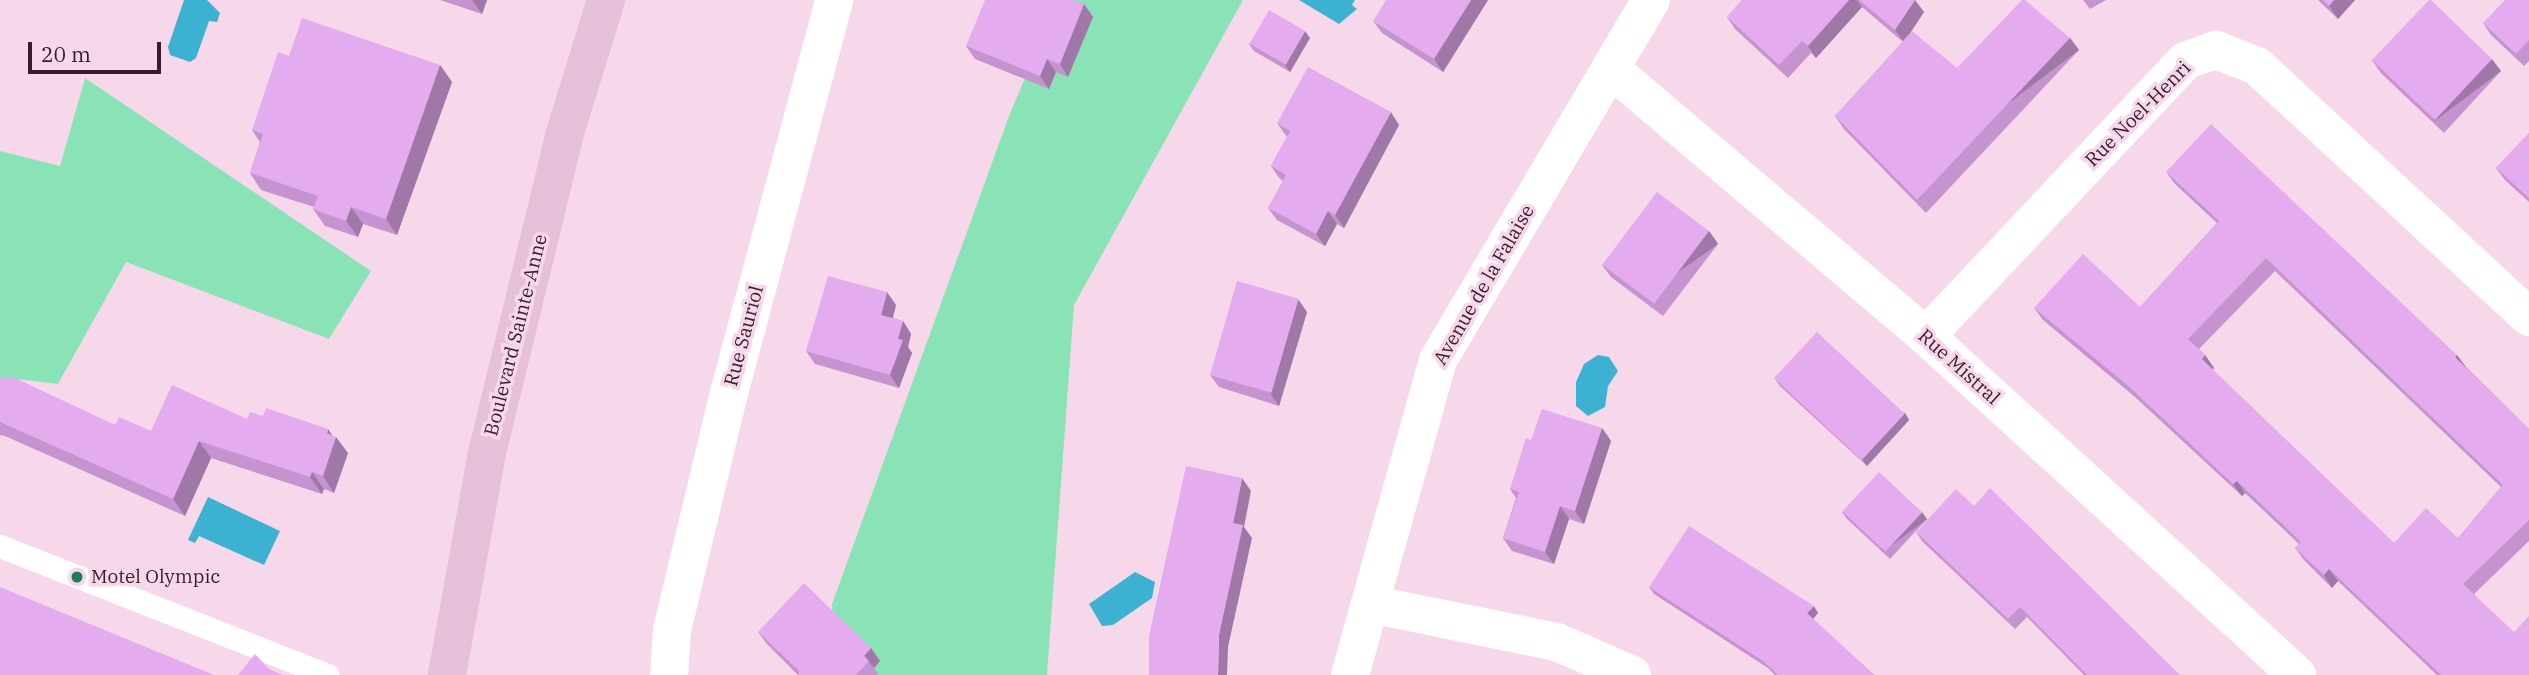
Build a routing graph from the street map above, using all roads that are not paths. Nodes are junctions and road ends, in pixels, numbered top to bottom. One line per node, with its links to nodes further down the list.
1 (606, 0): 10 (main road, Boulevard Sainte-Anne)
2 (834, 0): 11 (street, Rue Sauriol)
3 (1651, 0): 4 (street, Avenue de la Falaise)
4 (1611, 69): 6 (street, Rue Mistral); 8 (street, Avenue de la Falaise)
5 (2529, 317): 6 (street, Rue Noel-Henri)
6 (1926, 336): 14 (street, Rue Mistral)
7 (0, 546): 9 (lane)
8 (1370, 604): 12 (street, Avenue de la Falaise); 13 (street)
9 (328, 675)
10 (447, 675)
11 (669, 675)
12 (1350, 675)
13 (1632, 675)
14 (2297, 675)

